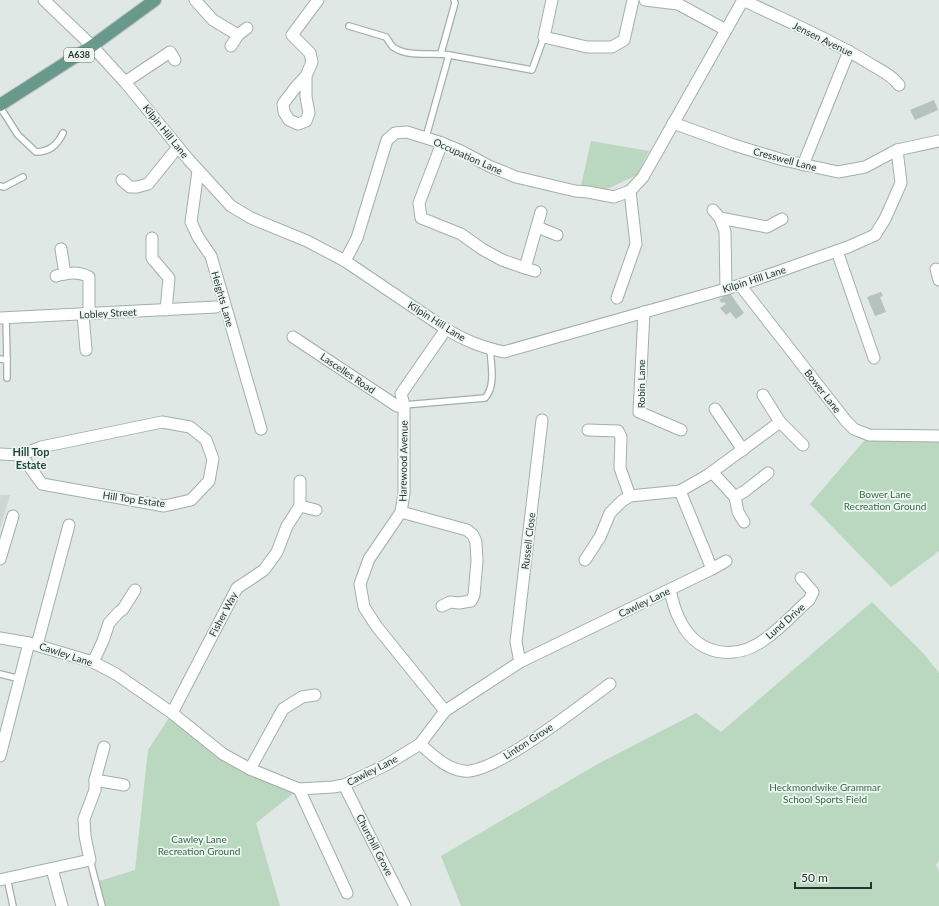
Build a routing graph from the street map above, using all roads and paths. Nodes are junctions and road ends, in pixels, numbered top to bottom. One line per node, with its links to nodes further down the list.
1 (44, 0): 13 (street, Kilpin Hill Lane)
2 (155, 0): 13 (main road, A638)
3 (195, 0): 14 (street)
4 (318, 0): 19 (street)
5 (454, 0): 16 (lane)
6 (552, 0): 12 (street)
7 (633, 0): 12 (street)
8 (645, 0): 11 (street)
9 (743, 0): 11 (street); 15 (street, Jensen Avenue)
10 (349, 26): 16 (lane)
11 (726, 30): 23 (street)
12 (544, 37): 17 (lane)
13 (92, 46): 20 (street, Kilpin Hill Lane); 22 (main road, A638)
14 (231, 46)
15 (848, 51): 21 (street, Jensen Avenue); 30 (street)
16 (440, 53): 17 (lane)
17 (449, 54): 25 (lane)
18 (175, 60): 20 (street)
19 (306, 76)
20 (125, 82): 28 (street, Kilpin Hill Lane)
21 (899, 85)
22 (0, 106): 24 (lane)
23 (673, 123): 30 (street, Cresswell Lane); 35 (street)
24 (63, 133)
25 (426, 137): 27 (street, Occupation Lane); 43 (street, Occupation Lane)
26 (939, 141): 29 (street, Cresswell Lane)
27 (442, 143): 35 (street, Occupation Lane); 38 (street)
28 (178, 147): 31 (street, Kilpin Hill Lane); 33 (street)
29 (897, 150): 30 (street, Cresswell Lane); 42 (street, Kilpin Hill Lane)
30 (803, 165)
31 (198, 171): 43 (street, Kilpin Hill Lane); 67 (street, Heights Lane)
32 (23, 177): 34 (lane)
33 (122, 180)
34 (0, 186)
35 (630, 191): 48 (street)
36 (541, 212): 38 (street)
37 (782, 219): 47 (street)
38 (537, 227): 39 (street)
39 (557, 235)
40 (152, 238): 50 (street)
41 (61, 249): 52 (street)
42 (837, 251): 46 (street, Kilpin Hill Lane); 58 (street)
43 (345, 261): 54 (street, Kilpin Hill Lane)
44 (936, 269): 45 (street)
45 (939, 280)
46 (740, 285): 47 (street, Kilpin Hill Lane); 70 (street, Bower Lane)
47 (726, 289): 51 (street, Kilpin Hill Lane)
48 (617, 298)
49 (216, 307): 50 (street, Lobley Street)
50 (166, 310): 52 (street, Lobley Street)
51 (644, 312): 57 (street, Kilpin Hill Lane); 69 (street, Robin Lane)
52 (86, 314): 53 (street, Lobley Street); 56 (street)
53 (3, 318): 60 (lane)
54 (446, 329): 57 (street, Kilpin Hill Lane); 63 (street, Harewood Avenue)
55 (293, 337): 63 (street, Lascelles Road)
56 (86, 350)
57 (490, 350): 63 (lane)
58 (874, 358)
59 (0, 359): 60 (lane)
60 (7, 360): 61 (lane)
61 (7, 378)
62 (763, 395): 66 (street)
63 (404, 405): 83 (street, Harewood Avenue)
64 (715, 409): 72 (street)
65 (542, 420): 98 (street, Russell Close)
66 (780, 422): 71 (street); 72 (street)
67 (261, 429)
68 (588, 430): 79 (street)
69 (681, 430)
70 (939, 436)
71 (803, 445)
72 (743, 450): 75 (street)
73 (0, 454): 74 (street, Hill Top Estate)
74 (21, 455): 74 (street, Hill Top Estate)
75 (712, 472): 78 (street); 80 (street)
76 (768, 473): 80 (street)
77 (300, 481): 81 (street)
78 (680, 491): 79 (street); 90 (street)
79 (630, 496): 88 (street)
80 (735, 497): 85 (street)
81 (300, 506): 82 (street); 104 (street, Fisher Way)
82 (316, 510)
83 (401, 512): 94 (street); 103 (street, Harewood Avenue)
84 (13, 516): 87 (street)
85 (744, 522)
86 (70, 525): 96 (street)
87 (0, 559)
88 (585, 560)
89 (726, 560): 90 (street, Cawley Lane)
90 (712, 569): 93 (street, Cawley Lane)
91 (801, 578): 93 (street, Lund Drive)
92 (135, 590): 97 (street)
93 (670, 590): 98 (street, Cawley Lane)
94 (442, 606)
95 (0, 638): 96 (street, Cawley Lane)
96 (33, 644): 97 (street, Cawley Lane); 100 (street)
97 (92, 662): 104 (street, Cawley Lane)
98 (520, 662): 103 (street, Cawley Lane)
99 (0, 674): 100 (lane)
100 (20, 679): 107 (street)
101 (610, 684): 105 (street, Linton Grove)
102 (315, 695): 108 (street)
103 (445, 711): 105 (street, Cawley Lane)
104 (172, 713): 108 (street, Cawley Lane)
105 (420, 744): 111 (street, Cawley Lane)
106 (104, 747): 109 (street)
107 (0, 756)
108 (250, 769): 112 (street, Cawley Lane)
109 (95, 780): 110 (street); 113 (street)
110 (124, 785)
111 (344, 785): 112 (street, Cawley Lane); 120 (street, Churchill Grove)
112 (299, 788): 116 (street)
113 (90, 860): 114 (street); 119 (lane)
114 (52, 869): 115 (street); 118 (street)
115 (3, 879): 117 (lane)
116 (347, 893)
117 (13, 906)
118 (62, 906)
119 (102, 906)
120 (405, 906)

